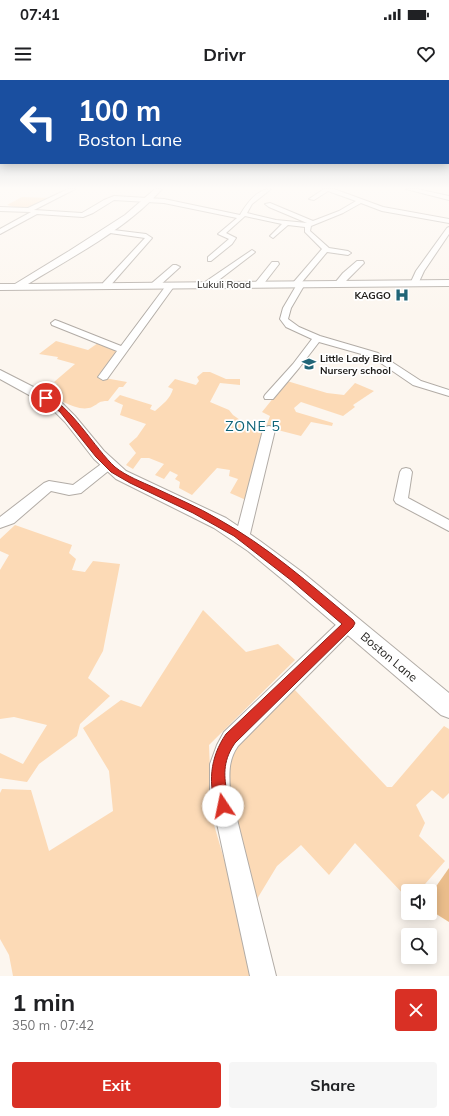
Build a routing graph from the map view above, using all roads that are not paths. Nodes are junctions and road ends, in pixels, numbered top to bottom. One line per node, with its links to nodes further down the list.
1 (449, 230): 19 (street)
2 (105, 231): 20 (street); 24 (street)
3 (225, 231): 10 (street)
4 (279, 231): 6 (street)
5 (307, 231): 7 (street)
6 (273, 236)
7 (326, 250): 9 (street); 17 (street)
8 (252, 252): 15 (street)
9 (348, 253)
10 (211, 259)
11 (360, 263): 18 (street)
12 (275, 264): 16 (street)
13 (176, 267): 21 (street)
14 (449, 283): 19 (street, Lukuli Road)
15 (208, 284): 16 (street, Lukuli Road); 22 (street, Lukuli Road)
16 (259, 284): 17 (street, Lukuli Road)
17 (298, 284): 18 (street, Lukuli Road); 26 (street)
18 (338, 284): 19 (street, Lukuli Road)
19 (414, 284)
20 (106, 285): 21 (street, Lukuli Road); 24 (street, Lukuli Road)
21 (155, 285): 22 (street, Lukuli Road)
22 (171, 285): 27 (street)
23 (0, 287): 24 (street, Lukuli Road)
24 (17, 287)
25 (55, 323): 27 (street)
26 (317, 338): 30 (street); 31 (street)
27 (123, 350): 29 (street)
28 (0, 374): 33 (street, Boston Lane)
29 (103, 377)
30 (449, 393)
31 (269, 397)
32 (269, 430): 37 (street)
33 (108, 465): 35 (street); 37 (street, Boston Lane)
34 (406, 472): 36 (street)
35 (0, 523)
36 (449, 526)
37 (242, 538): 38 (street, Boston Lane)
38 (349, 623): 39 (street, Boston Lane); 40 (street)
39 (449, 707)
40 (263, 976)

